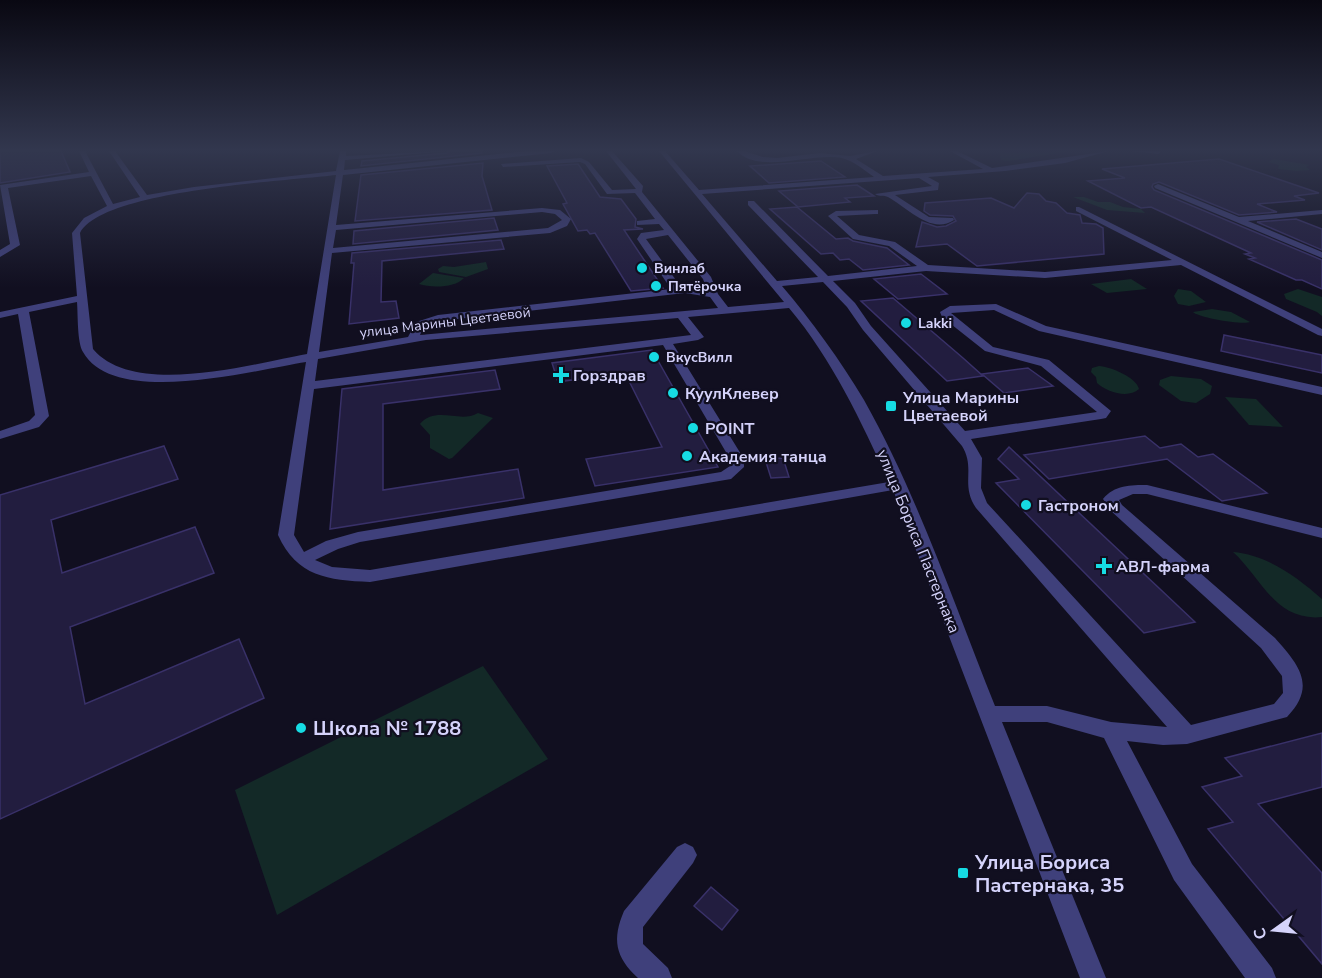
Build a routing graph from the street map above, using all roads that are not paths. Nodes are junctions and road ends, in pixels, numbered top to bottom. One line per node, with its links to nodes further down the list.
1 (4, 197): 24 (street)
2 (102, 197): 11 (street)
3 (153, 197): 9 (street)
4 (337, 197): 20 (street)
5 (642, 197): 17 (street)
6 (701, 197): 29 (street, улица Бориса Пастернака)
7 (887, 197): 16 (street)
8 (1184, 197): 15 (street)
9 (145, 198): 11 (street)
10 (751, 203): 28 (street)
11 (106, 209): 32 (street)
12 (1079, 209): 26 (street)
13 (875, 212): 27 (street)
14 (1322, 212): 15 (street)
15 (1238, 219): 25 (street)
16 (950, 220)
17 (661, 221): 18 (street); 21 (street)
18 (639, 223)
19 (367, 225): 20 (street); 22 (street); 22 (street)
20 (332, 228): 23 (street)
21 (670, 232): 30 (street); 31 (street)
22 (366, 247): 23 (street)
23 (328, 251): 41 (street)
24 (0, 254)
25 (1322, 255)
26 (1182, 262): 27 (street); 38 (street)
27 (926, 268): 28 (street)
28 (824, 279): 29 (street); 45 (street)
29 (776, 284): 33 (street, улица Бориса Пастернака)
30 (678, 291): 31 (street); 39 (street)
31 (713, 294): 35 (street)
32 (82, 298): 34 (street); 41 (street, улица Марины Цветаевой)
33 (793, 304): 35 (street, улица Марины Цветаевой); 46 (street, улица Бориса Пастернака)
34 (23, 310): 37 (street); 44 (street)
35 (725, 310): 36 (street, улица Марины Цветаевой)
36 (681, 314): 39 (street, улица Марины Цветаевой); 40 (street)
37 (0, 315)
38 (1322, 333)
39 (412, 339): 41 (street, улица Марины Цветаевой)
40 (666, 341): 42 (street); 48 (street)
41 (312, 357): 42 (street)
42 (308, 386): 48 (street)
43 (1322, 391): 45 (street)
44 (0, 435)
45 (962, 436): 51 (street)
46 (898, 485): 48 (street); 49 (street, улица Бориса Пастернака)
47 (1322, 533): 51 (street)
48 (302, 560)
49 (988, 714): 50 (street); 54 (street, улица Бориса Пастернака)
50 (1111, 731): 51 (street); 55 (street)
51 (1187, 735)
52 (685, 855): 53 (street)
53 (657, 978)
54 (1093, 978)
55 (1262, 978)

